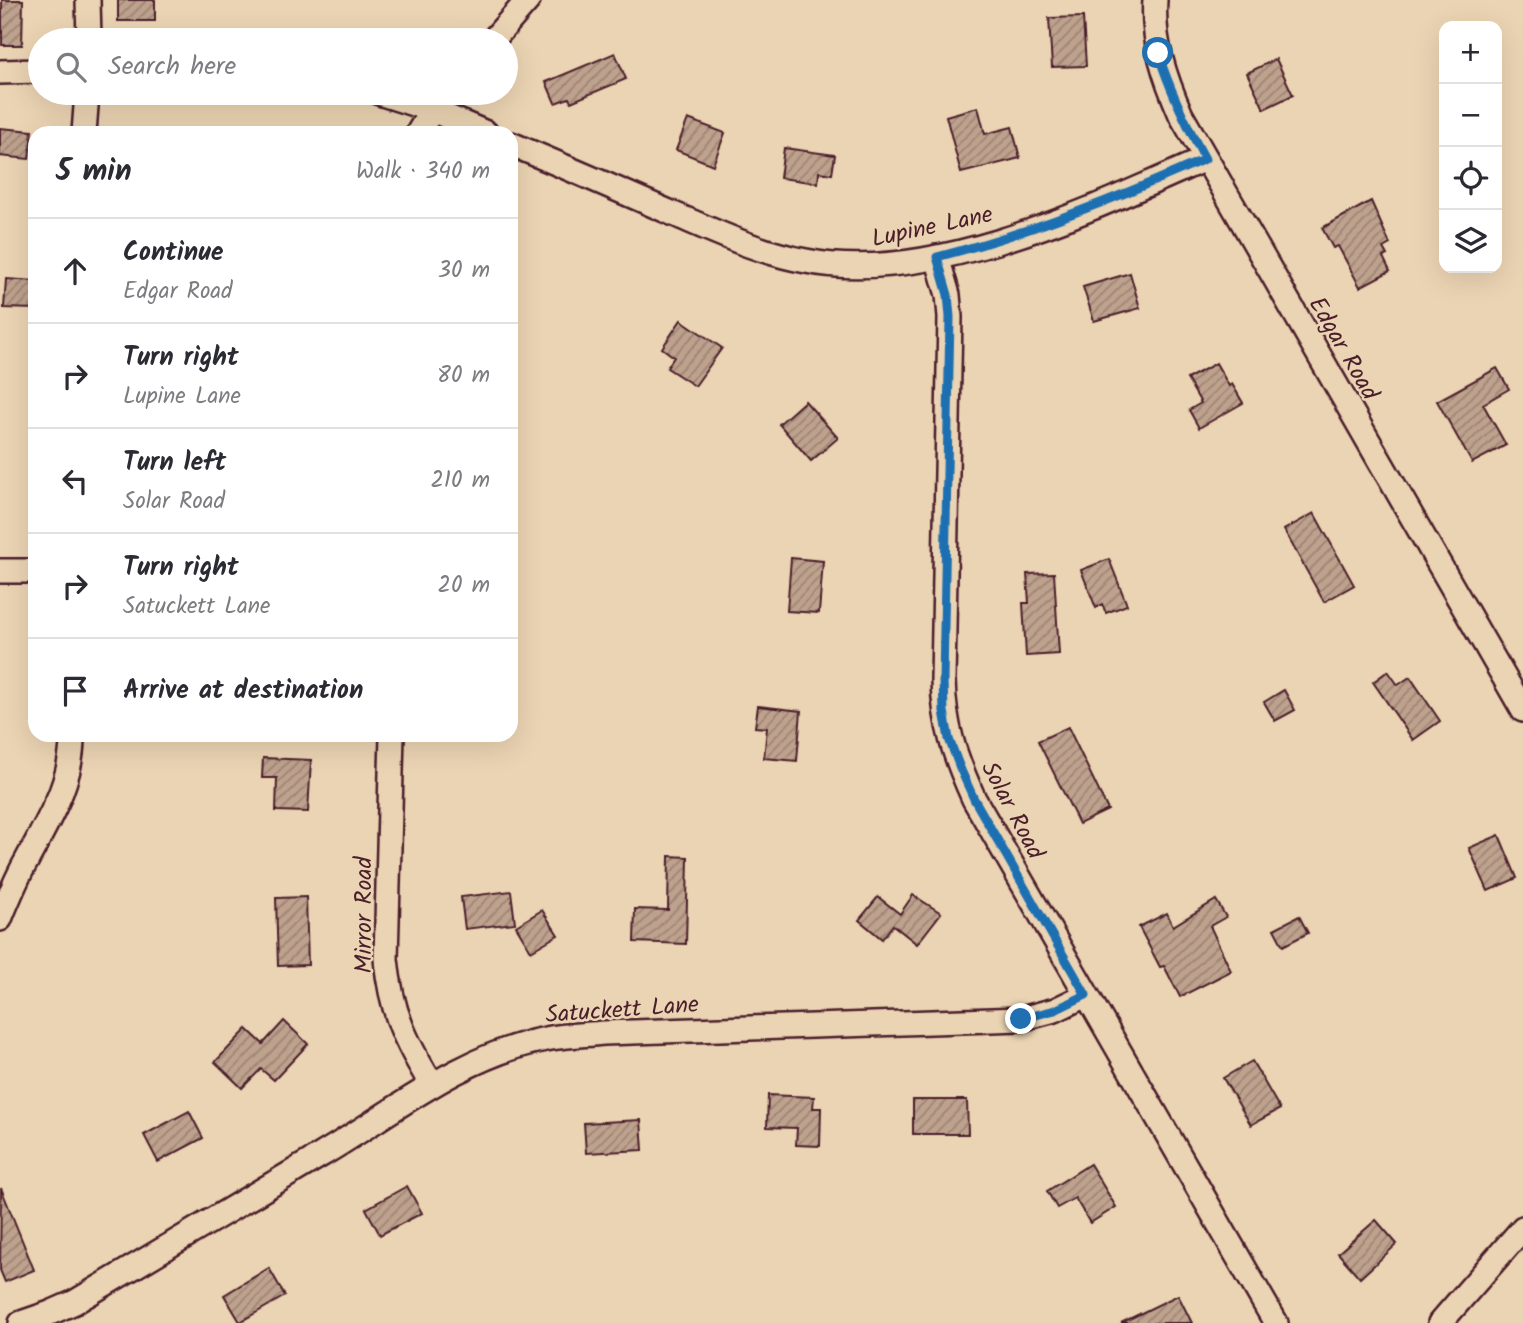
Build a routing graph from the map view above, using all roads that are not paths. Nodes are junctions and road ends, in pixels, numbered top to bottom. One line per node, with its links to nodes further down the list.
1 (88, 0): 4 (street)
2 (528, 0): 5 (street)
3 (1155, 0): 15 (street, Edgar Road)
4 (89, 28)
5 (504, 28)
6 (28, 71): 7 (street)
7 (0, 72)
8 (86, 105): 11 (street)
9 (436, 105): 12 (street)
10 (445, 105): 13 (street)
11 (85, 126)
12 (423, 126)
13 (476, 126)
14 (518, 147): 16 (street, Lupine Lane)
15 (1205, 159): 16 (street, Lupine Lane); 19 (street, Edgar Road)
16 (937, 257): 23 (street, Solar Road)
17 (0, 571): 18 (street)
18 (28, 571)
19 (1523, 710)
20 (71, 742): 22 (street)
21 (392, 742): 24 (street, Mirror Road)
22 (0, 919)
23 (1086, 995): 24 (street, Satuckett Lane); 27 (street, Solar Road)
24 (432, 1085): 26 (street, Satuckett Lane)
25 (1523, 1228): 28 (street)
26 (21, 1323)
27 (1276, 1323)
28 (1440, 1323)

